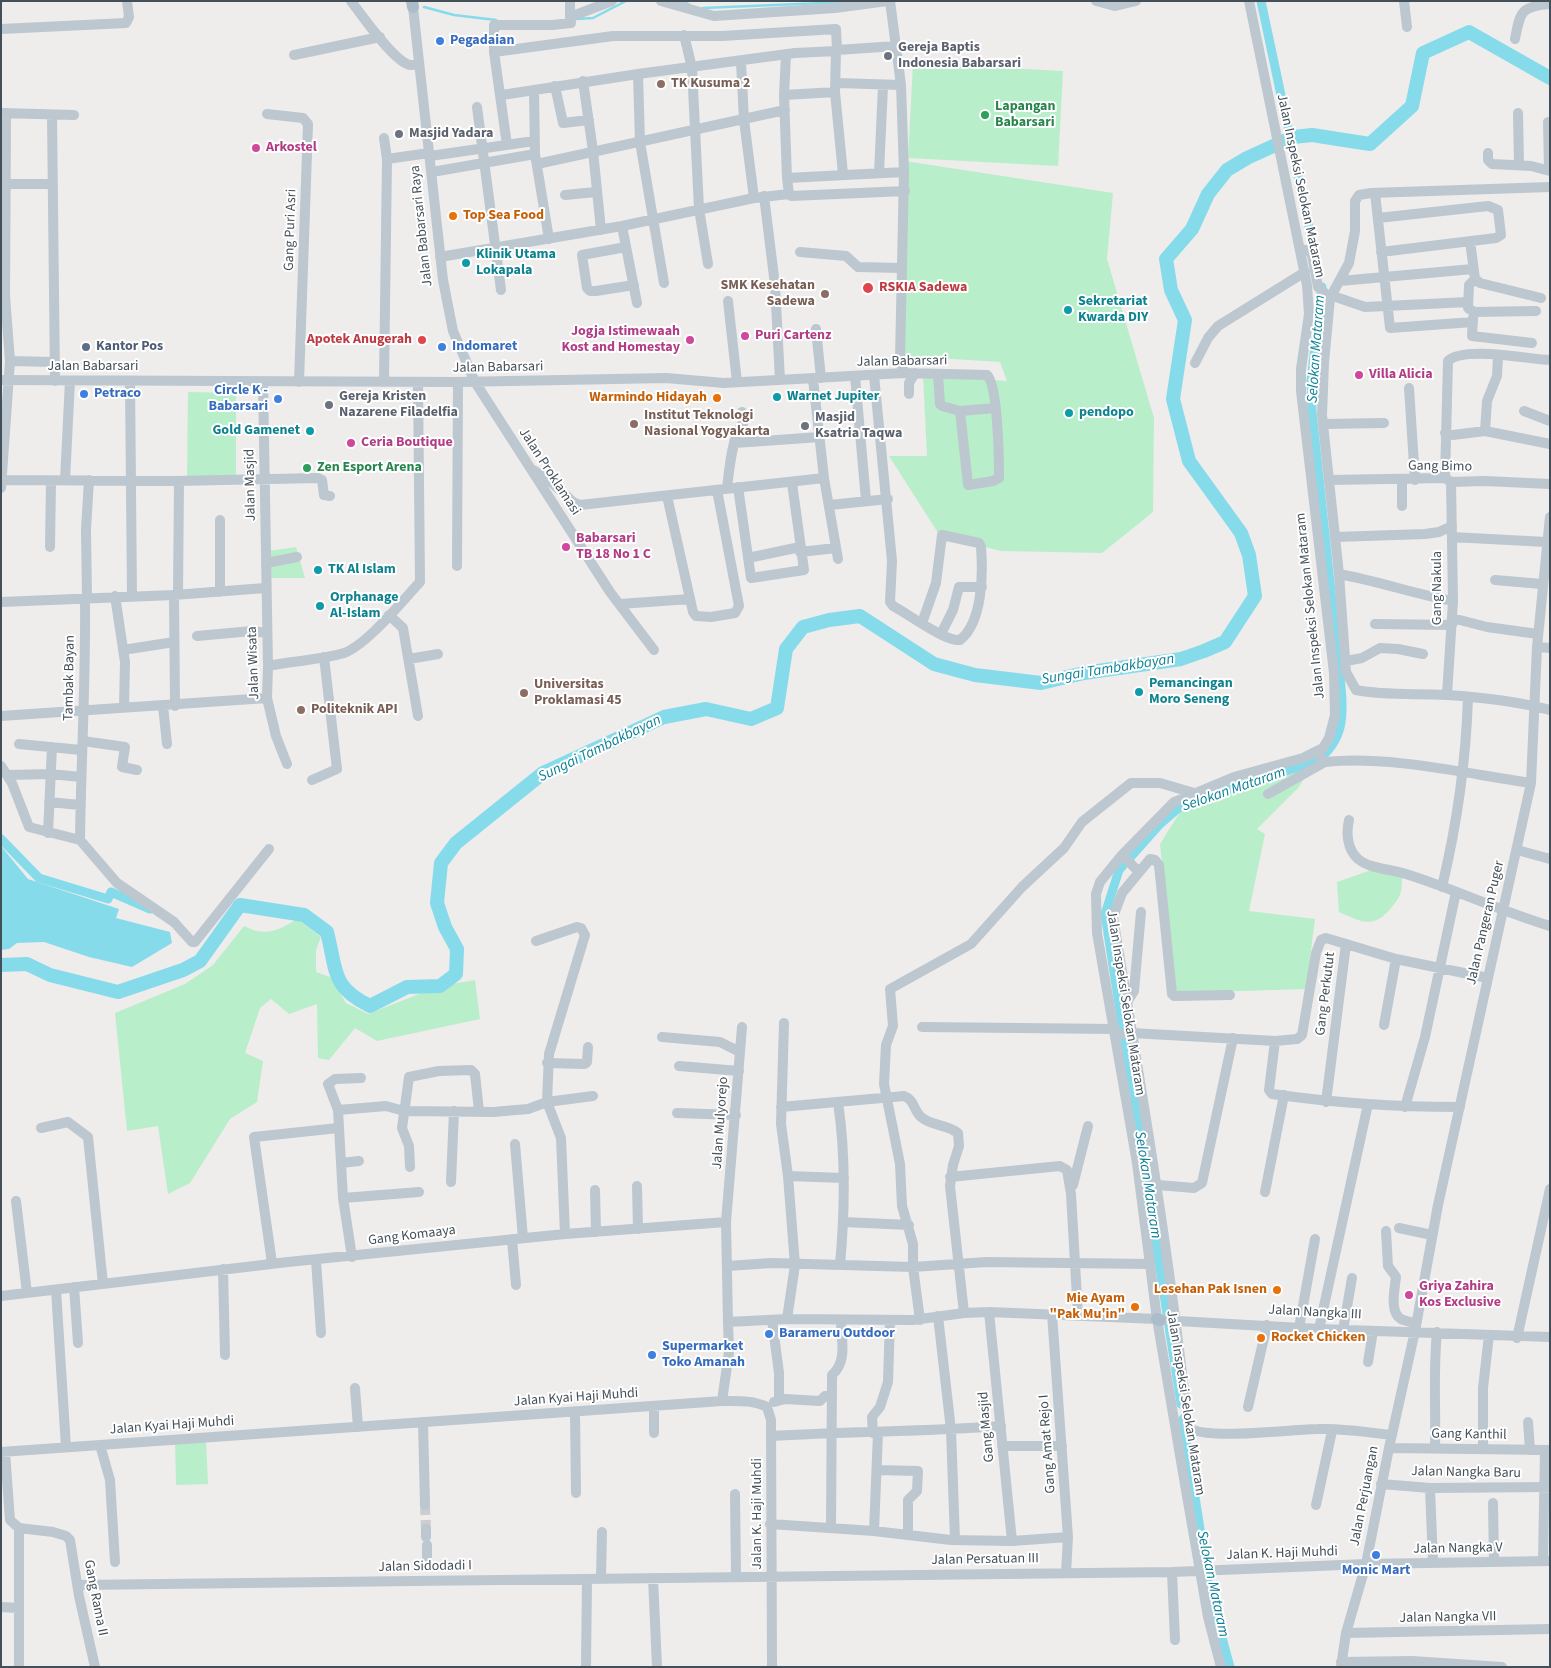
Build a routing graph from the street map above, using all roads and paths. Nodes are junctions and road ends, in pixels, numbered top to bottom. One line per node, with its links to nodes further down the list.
1 (127, 1): 18 (street)
2 (351, 1): 20 (street)
3 (570, 1): 16 (street)
4 (612, 1): 16 (street)
5 (661, 1): 14 (street)
6 (888, 1): 14 (street); 22 (street)
7 (1096, 1): 8 (street)
8 (1136, 1)
9 (1249, 1): 87 (street, Jalan Inspeksi Selokan Mataram)
10 (1404, 1): 17 (street)
11 (1518, 1): 15 (street)
12 (413, 4): 27 (street, Jalan Babarsari Raya)
13 (1550, 4): 15 (street)
14 (815, 5)
15 (1519, 15): 21 (street)
16 (570, 17): 23 (street)
17 (1407, 27)
18 (1, 29)
19 (684, 35): 22 (street); 23 (street); 28 (street)
20 (380, 38): 25 (street); 27 (street)
21 (1515, 39)
22 (896, 46): 31 (street)
23 (494, 52): 36 (street)
24 (786, 54): 26 (street); 34 (street); 37 (street)
25 (294, 55)
26 (741, 62): 28 (street); 48 (street)
27 (419, 64): 58 (street, Jalan Babarsari Raya)
28 (692, 68): 29 (street); 50 (street)
29 (638, 74): 30 (street); 53 (street)
30 (583, 81): 32 (street); 47 (street)
31 (901, 85): 33 (street); 40 (street)
32 (555, 86): 35 (street); 47 (street)
33 (883, 86): 34 (street); 39 (street)
34 (836, 87): 37 (street); 66 (street)
35 (534, 90): 36 (street); 52 (street)
36 (502, 95): 54 (street)
37 (784, 95): 41 (street)
38 (476, 107): 55 (street)
39 (882, 107): 40 (street); 67 (street)
40 (901, 108): 65 (street)
41 (785, 110): 48 (street); 68 (street)
42 (1518, 112): 62 (street)
43 (4, 113): 45 (street); 69 (street)
44 (267, 114): 126 (street, Gang Puri Asri)
45 (52, 115): 46 (street); 70 (street)
46 (74, 115)
47 (589, 120): 56 (street)
48 (744, 120): 50 (street); 77 (street)
49 (1548, 122): 63 (street)
50 (696, 131): 53 (street); 78 (street)
51 (384, 138): 60 (street)
52 (534, 141): 54 (street); 59 (street)
53 (640, 142): 56 (street); 80 (street)
54 (507, 145): 55 (street)
55 (482, 148): 58 (street); 61 (street)
56 (593, 151): 59 (street); 72 (street)
57 (1488, 153): 62 (street)
58 (429, 155): 60 (street); 64 (street, Jalan Babarsari Raya)
59 (536, 159): 61 (street); 83 (street)
60 (387, 160): 127 (street)
61 (485, 163): 64 (street); 85 (street)
62 (1519, 165): 63 (street)
63 (1549, 170)
64 (432, 172): 90 (street, Jalan Babarsari Raya)
65 (904, 172): 67 (street); 73 (street)
66 (843, 174): 67 (street); 68 (street)
67 (879, 174)
68 (788, 178): 76 (street)
69 (6, 184): 70 (street); 112 (street)
70 (53, 184): 113 (street)
71 (1550, 187): 74 (street)
72 (596, 192): 75 (street); 82 (street)
73 (905, 192): 76 (street); 92 (street)
74 (1375, 193): 79 (street); 96 (street)
75 (565, 195)
76 (790, 195): 77 (street)
77 (759, 197): 78 (street); 121 (street)
78 (699, 209): 80 (street); 91 (street)
79 (1378, 218): 84 (street); 89 (street)
80 (652, 220): 81 (street); 97 (street)
81 (622, 226): 82 (street); 86 (street)
82 (601, 230): 83 (street)
83 (549, 239): 85 (street)
84 (1470, 241): 89 (street); 94 (street)
85 (494, 248): 90 (street); 99 (street)
86 (626, 248): 98 (street); 98 (street)
87 (1300, 249): 93 (street, Jalan Inspeksi Selokan Mataram); 100 (street)
88 (800, 252): 92 (street)
89 (1382, 252): 95 (street)
90 (440, 257): 130 (street, Jalan Babarsari Raya)
91 (708, 264)
92 (900, 268): 115 (street)
93 (1304, 272): 114 (street); 215 (street, Jalan Inspeksi Selokan Mataram)
94 (1474, 274): 95 (street); 101 (street); 103 (street)
95 (1384, 278): 96 (street); 105 (street)
96 (1340, 281): 100 (street)
97 (664, 283)
98 (634, 285): 104 (street)
99 (501, 290)
100 (1330, 296): 105 (street); 140 (street)
101 (1541, 298)
102 (728, 301): 131 (street)
103 (1468, 302): 105 (street); 107 (street)
104 (637, 303)
105 (1387, 306): 107 (street)
106 (1536, 312): 107 (street)
107 (1473, 317): 109 (street)
108 (816, 329): 119 (street)
109 (1532, 343)
110 (1498, 356): 111 (street); 141 (street); 142 (street, Gang Nakula)
111 (1550, 360)
112 (10, 361): 113 (street); 120 (street)
113 (54, 362): 122 (street)
114 (1195, 363)
115 (910, 373): 116 (street, Jalan Babarsari); 117 (street, Jalan Babarsari); 133 (street)
116 (938, 374): 134 (street, Jalan Babarsari); 135 (street)
117 (874, 375): 118 (street, Jalan Babarsari); 166 (street)
118 (855, 376): 119 (street, Jalan Babarsari); 167 (street)
119 (817, 378): 121 (street, Jalan Babarsari); 143 (street)
120 (5, 380): 122 (street, Jalan Babarsari); 158 (street)
121 (780, 380): 131 (street, Jalan Babarsari)
122 (55, 381): 123 (street, Jalan Babarsari)
123 (70, 381): 124 (street, Jalan Babarsari); 149 (street)
124 (130, 381): 125 (street, Jalan Babarsari); 151 (street)
125 (263, 382): 126 (street, Jalan Babarsari); 147 (street, Jalan Masjid)
126 (299, 382): 127 (street, Jalan Babarsari)
127 (384, 382): 128 (street, Jalan Babarsari)
128 (418, 382): 129 (street, Jalan Babarsari); 197 (street)
129 (458, 382): 130 (street, Jalan Babarsari); 181 (street)
130 (475, 382): 131 (street, Jalan Babarsari); 146 (street, Jalan Proklamasi)
131 (737, 382)
132 (1409, 388): 154 (street)
133 (909, 394)
134 (996, 408): 135 (street); 135 (street)
135 (960, 411)
136 (1524, 411): 138 (street)
137 (742, 412): 144 (street)
138 (1550, 421)
139 (1384, 423): 140 (street)
140 (1323, 424): 152 (street)
141 (1485, 431): 142 (street); 145 (street)
142 (1445, 433): 155 (street, Gang Nakula)
143 (820, 437): 144 (street); 148 (street)
144 (736, 443): 162 (street)
145 (1550, 444)
146 (530, 468): 165 (street); 195 (street, Jalan Proklamasi)
147 (265, 478): 157 (street); 164 (street); 180 (street, Jalan Masjid)
148 (824, 478): 159 (street); 168 (street)
149 (65, 480): 150 (street); 156 (street)
150 (90, 480): 151 (street); 191 (street, Tambak Bayan)
151 (132, 480): 157 (street); 190 (street)
152 (1330, 480): 153 (street, Gang Bimo); 174 (street)
153 (1402, 480): 154 (street, Gang Bimo); 169 (street)
154 (1415, 480): 155 (street, Gang Bimo)
155 (1448, 480): 160 (street, Gang Bimo); 172 (street, Gang Nakula)
156 (51, 481): 158 (street); 176 (street)
157 (179, 481): 188 (street)
158 (2, 483)
159 (792, 483): 161 (street); 177 (street)
160 (1550, 484)
161 (738, 486): 162 (street); 179 (street)
162 (727, 488): 163 (street)
163 (716, 490): 165 (street); 192 (street)
164 (330, 496)
165 (666, 496): 192 (street)
166 (888, 499): 167 (street); 198 (street)
167 (866, 500): 168 (street)
168 (830, 504): 177 (street)
169 (1402, 506)
170 (1550, 517): 175 (street, Jalan Pangeran Puger)
171 (220, 520): 187 (street)
172 (1452, 526): 173 (street, Gang Nakula); 174 (street)
173 (1452, 536): 175 (street); 193 (street, Gang Nakula)
174 (1335, 537): 182 (street)
175 (1546, 542): 184 (street, Jalan Pangeran Puger)
176 (50, 547)
177 (800, 550): 179 (street); 179 (street)
178 (297, 557): 180 (street)
179 (748, 558)
180 (266, 563): 186 (street, Jalan Masjid)
181 (457, 566)
182 (1339, 574): 193 (street); 215 (street)
183 (1495, 580): 184 (street)
184 (1542, 584): 196 (street, Jalan Pangeran Puger)
185 (982, 587): 198 (street); 202 (street); 202 (street)
186 (266, 588): 187 (street); 201 (street, Jalan Wisata)
187 (220, 592): 188 (street)
188 (176, 595): 190 (street); 205 (street)
189 (115, 596): 190 (street); 191 (street); 208 (street)
190 (132, 596)
191 (86, 598): 194 (street); 223 (street, Tambak Bayan)
192 (690, 599): 195 (street)
193 (1453, 601): 199 (street, Gang Nakula)
194 (1, 602)
195 (620, 604): 209 (street, Jalan Proklamasi)
196 (1545, 611): 203 (street, Jalan Pangeran Puger)
197 (388, 615): 212 (street); 213 (street)
198 (922, 622): 202 (street)
199 (1452, 622): 200 (street); 203 (street); 216 (street, Gang Nakula)
200 (1374, 624)
201 (267, 633): 204 (street); 214 (street, Jalan Wisata)
202 (941, 634)
203 (1538, 634): 206 (street, Jalan Pangeran Puger)
204 (197, 636)
205 (174, 642): 208 (street); 221 (street)
206 (1537, 647): 207 (street); 219 (street, Jalan Pangeran Puger)
207 (1550, 648)
208 (123, 650): 222 (street)
209 (654, 650)
210 (438, 654): 213 (street)
211 (1423, 654): 215 (street)
212 (324, 657): 214 (street); 239 (street)
213 (409, 659): 226 (street)
214 (268, 666): 217 (street, Jalan Wisata)
215 (1341, 670): 216 (street); 231 (street, Jalan Inspeksi Selokan Mataram)
216 (1447, 695): 218 (street)
217 (267, 698): 221 (street); 232 (street, Jalan Wisata)
218 (1468, 698): 219 (street); 235 (street)
219 (1533, 705): 224 (street); 240 (street, Jalan Pangeran Puger)
220 (162, 706): 221 (street); 222 (street); 228 (street)
221 (175, 706)
222 (124, 707): 223 (street)
223 (84, 710): 225 (street); 229 (street, Tambak Bayan)
224 (1550, 710)
225 (1, 716)
226 (418, 716)
227 (19, 744): 230 (street)
228 (167, 744)
229 (82, 746): 230 (street); 234 (street); 238 (street, Tambak Bayan)
230 (52, 747): 236 (street)
231 (1321, 758): 235 (street); 241 (street, Jalan Inspeksi Selokan Mataram); 242 (street)
232 (287, 764)
233 (1, 766): 237 (street)
234 (137, 770)
235 (1464, 773): 240 (street); 253 (street)
236 (50, 774): 237 (street); 238 (street); 243 (street)
237 (8, 775): 246 (street)
238 (81, 777): 244 (street, Tambak Bayan)
239 (312, 780)
240 (1531, 783): 249 (street, Jalan Pangeran Puger)
241 (1194, 793): 250 (street, Jalan Inspeksi Selokan Mataram); 281 (street)
242 (1268, 794)
243 (49, 802): 244 (street); 246 (street)
244 (80, 805): 247 (street, Tambak Bayan)
245 (1349, 820): 253 (street)
246 (48, 833): 247 (street)
247 (80, 840): 248 (street)
248 (269, 849)
249 (1517, 850): 251 (street); 255 (street, Jalan Pangeran Puger)
250 (1123, 856): 252 (street); 269 (street, Jalan Inspeksi Selokan Mataram)
251 (1550, 859)
252 (1137, 870): 263 (street); 264 (street)
253 (1442, 887): 254 (street)
254 (1456, 892): 255 (street); 261 (street)
255 (1504, 911): 257 (street); 262 (street, Jalan Pangeran Puger)
256 (1142, 912): 264 (street)
257 (1550, 926)
258 (536, 941): 275 (street)
259 (1346, 944): 260 (street, Gang Perkutut); 272 (street); 284 (street, Gang Perkutut)
260 (1396, 959): 261 (street, Gang Perkutut); 266 (street)
261 (1440, 968): 262 (street, Gang Perkutut); 287 (street)
262 (1488, 978): 288 (street, Jalan Pangeran Puger)
263 (1230, 994)
264 (1127, 1002): 269 (street)
265 (784, 1023): 286 (street)
266 (1384, 1025)
267 (742, 1026): 274 (street, Jalan Mulyorejo)
268 (922, 1027): 269 (street)
269 (1122, 1033): 271 (street); 306 (street); 331 (street, Jalan Inspeksi Selokan Mataram)
270 (662, 1037): 274 (street)
271 (1233, 1038): 272 (street); 306 (street)
272 (1274, 1041): 279 (street)
273 (588, 1047): 275 (street)
274 (740, 1052): 277 (street, Jalan Mulyorejo)
275 (547, 1063): 282 (street)
276 (679, 1066): 277 (street)
277 (739, 1071): 294 (street, Jalan Mulyorejo)
278 (361, 1078): 289 (street)
279 (1284, 1095): 284 (street); 311 (street)
280 (593, 1096): 282 (street)
281 (886, 1098): 283 (street); 303 (street); 317 (street)
282 (547, 1102): 292 (street); 322 (street)
283 (838, 1102): 286 (street); 304 (street)
284 (1326, 1102): 285 (street)
285 (1368, 1104): 287 (street); 360 (street)
286 (781, 1107): 302 (street)
287 (1405, 1107): 288 (street)
288 (1460, 1107): 323 (street, Jalan Pangeran Puger)
289 (338, 1110): 290 (street); 297 (street)
290 (404, 1111): 291 (street); 292 (street); 301 (street)
291 (454, 1111): 292 (street); 305 (street)
292 (480, 1111)
293 (678, 1113): 294 (street)
294 (736, 1115): 315 (street, Jalan Mulyorejo)
295 (1088, 1126): 312 (street)
296 (41, 1128): 338 (street)
297 (338, 1128): 300 (street); 329 (street)
298 (515, 1144): 324 (street)
299 (359, 1161): 300 (street)
300 (341, 1163): 313 (street)
301 (410, 1167)
302 (788, 1176): 304 (street); 332 (street)
303 (950, 1177): 312 (street); 330 (street)
304 (844, 1178): 316 (street)
305 (451, 1182)
306 (1158, 1185): 355 (street)
307 (636, 1186): 319 (street)
308 (1550, 1189): 367 (street)
309 (595, 1190): 321 (street)
310 (419, 1192): 313 (street)
311 (1265, 1192)
312 (1071, 1194): 328 (street)
313 (343, 1198): 326 (street)
314 (16, 1201): 342 (street)
315 (726, 1222): 319 (street, Gang Komaaya); 334 (street)
316 (844, 1222): 317 (street); 333 (street)
317 (909, 1225): 335 (street)
318 (1398, 1228): 323 (street)
319 (638, 1229): 321 (street, Gang Komaaya)
320 (1386, 1231): 358 (street)
321 (596, 1232): 322 (street, Gang Komaaya)
322 (565, 1234): 324 (street, Gang Komaaya)
323 (1432, 1235): 358 (street, Jalan Pangeran Puger)
324 (518, 1238): 326 (street, Gang Komaaya); 339 (street)
325 (1315, 1239): 359 (street)
326 (352, 1257): 327 (street, Gang Komaaya)
327 (316, 1260): 329 (street, Gang Komaaya); 364 (street)
328 (1075, 1261): 330 (street); 331 (street); 347 (street)
329 (272, 1264): 336 (street, Gang Komaaya)
330 (957, 1264): 335 (street); 344 (street)
331 (1150, 1264): 350 (street, Jalan Inspeksi Selokan Mataram)
332 (795, 1265): 333 (street); 334 (street); 349 (street)
333 (840, 1265): 335 (street)
334 (728, 1266): 356 (street)
335 (913, 1267): 354 (street)
336 (223, 1269): 338 (street, Gang Komaaya); 369 (street)
337 (1352, 1278): 361 (street)
338 (103, 1284): 340 (street, Gang Komaaya)
339 (516, 1285)
340 (74, 1287): 341 (street, Gang Komaaya); 368 (street)
341 (56, 1290): 342 (street, Gang Komaaya); 393 (street)
342 (27, 1293): 343 (street, Gang Komaaya)
343 (1, 1296)
344 (964, 1312): 345 (street); 348 (street)
345 (989, 1312): 346 (street); 381 (street, Gang Masjid)
346 (1052, 1314): 347 (street); 392 (street, Gang Amat Rejo I)
347 (1078, 1315): 350 (street, Jalan Nangka III)
348 (938, 1316): 354 (street); 383 (street)
349 (787, 1319): 351 (street); 352 (street)
350 (1158, 1319): 355 (street, Jalan Nangka III); 425 (street, Jalan Inspeksi Selokan Mataram)
351 (772, 1320): 356 (street); 373 (street)
352 (841, 1320): 353 (street); 372 (street)
353 (890, 1320): 354 (street); 387 (street)
354 (920, 1320)
355 (1176, 1320): 357 (street, Jalan Nangka III); 384 (street)
356 (728, 1322): 374 (street)
357 (1267, 1325): 359 (street, Jalan Nangka III); 377 (street)
358 (1416, 1327): 362 (street, Jalan Nangka III); 363 (street, Jalan Nangka III); 388 (street, Jalan Perjuangan)
359 (1299, 1328): 360 (street, Jalan Nangka III)
360 (1319, 1329): 361 (street, Jalan Nangka III)
361 (1343, 1330): 362 (street, Jalan Nangka III)
362 (1373, 1331): 370 (street)
363 (1437, 1332): 365 (street, Jalan Nangka III); 395 (street)
364 (321, 1333)
365 (1489, 1335): 367 (street, Jalan Nangka III); 396 (street)
366 (1550, 1337): 367 (street, Jalan Nangka III)
367 (1518, 1338)
368 (78, 1343)
369 (226, 1355)
370 (1368, 1362)
371 (355, 1388): 382 (street)
372 (832, 1396): 373 (street); 385 (street)
373 (779, 1400): 376 (street)
374 (722, 1401): 375 (street, Jalan Kyai Haji Muhdi); 376 (street)
375 (654, 1406): 378 (street, Jalan Kyai Haji Muhdi); 386 (street)
376 (767, 1407): 389 (street, Jalan K. Haji Muhdi)
377 (1248, 1407)
378 (575, 1412): 379 (street, Jalan Kyai Haji Muhdi); 404 (street)
379 (423, 1422): 382 (street, Jalan Kyai Haji Muhdi); 408 (street)
380 (1528, 1422): 397 (street)
381 (1001, 1426): 383 (street); 391 (street, Gang Masjid)
382 (358, 1427): 390 (street, Jalan Kyai Haji Muhdi)
383 (951, 1430): 387 (street); 417 (street)
384 (1332, 1431): 388 (street); 407 (street)
385 (832, 1432): 387 (street); 389 (street); 411 (street)
386 (654, 1433)
387 (876, 1433): 400 (street)
388 (1391, 1435): 394 (street, Jalan Perjuangan)
389 (772, 1436): 409 (street, Jalan K. Haji Muhdi)
390 (100, 1445): 393 (street, Jalan Kyai Haji Muhdi); 421 (street)
391 (1002, 1446): 392 (street); 418 (street, Gang Masjid)
392 (1062, 1446): 416 (street, Gang Amat Rejo I)
393 (66, 1448): 399 (street, Jalan Kyai Haji Muhdi)
394 (1388, 1448): 395 (street, Gang Kanthil); 401 (street, Jalan Perjuangan)
395 (1434, 1448): 396 (street, Gang Kanthil)
396 (1483, 1449): 397 (street, Gang Kanthil)
397 (1530, 1450): 398 (street, Gang Kanthil)
398 (1547, 1450): 402 (street)
399 (3, 1452): 410 (street)
400 (877, 1470): 412 (street); 414 (street)
401 (1381, 1484): 403 (street, Jalan Nangka Baru); 424 (street, Jalan Perjuangan)
402 (1547, 1487): 403 (street, Jalan Nangka Baru); 420 (street)
403 (1430, 1488): 423 (street)
404 (576, 1493)
405 (735, 1494): 428 (street)
406 (1493, 1503): 422 (street)
407 (1316, 1504)
408 (425, 1505)
409 (770, 1524): 411 (street); 429 (street, Jalan K. Haji Muhdi)
410 (19, 1528): 433 (street, Gang Rama II); 435 (street)
411 (831, 1528): 412 (street)
412 (874, 1531): 414 (street)
413 (602, 1532): 430 (street)
414 (908, 1535): 417 (street)
415 (427, 1537): 419 (street)
416 (1068, 1537): 418 (street); 427 (street, Gang Amat Rejo I)
417 (955, 1540): 418 (street)
418 (1012, 1541)
419 (427, 1557)
420 (1546, 1561): 422 (street, Jalan Nangka V)
421 (115, 1562)
422 (1494, 1562): 423 (street, Jalan Nangka V)
423 (1433, 1563): 424 (street, Jalan Nangka V)
424 (1366, 1564): 425 (street, Jalan K. Haji Muhdi); 437 (street, Jalan Perjuangan)
425 (1205, 1571): 426 (street, Jalan Persatuan III); 445 (street, Jalan Inspeksi Selokan Mataram)
426 (1172, 1572): 427 (street, Jalan Persatuan III); 438 (street)
427 (1066, 1573): 429 (street, Jalan Persatuan III)
428 (736, 1576): 429 (street, Jalan Sidodadi I); 431 (street, Jalan Sidodadi I)
429 (772, 1576): 444 (street, Jalan K. Haji Muhdi)
430 (601, 1578): 431 (street, Jalan Sidodadi I); 432 (street, Jalan Sidodadi I)
431 (653, 1578): 443 (street)
432 (587, 1579): 433 (street, Jalan Sidodadi I); 442 (street)
433 (78, 1585): 441 (street, Gang Rama II)
434 (1, 1607): 435 (street)
435 (18, 1608): 440 (street)
436 (1550, 1629): 437 (street, Jalan Nangka VII)
437 (1346, 1633): 439 (street, Jalan Perjuangan)
438 (1175, 1640)
439 (1341, 1664): 446 (street)
440 (18, 1667)
441 (95, 1667)
442 (586, 1667)
443 (657, 1667)
444 (772, 1667)
445 (1221, 1667)
446 (1502, 1667)

